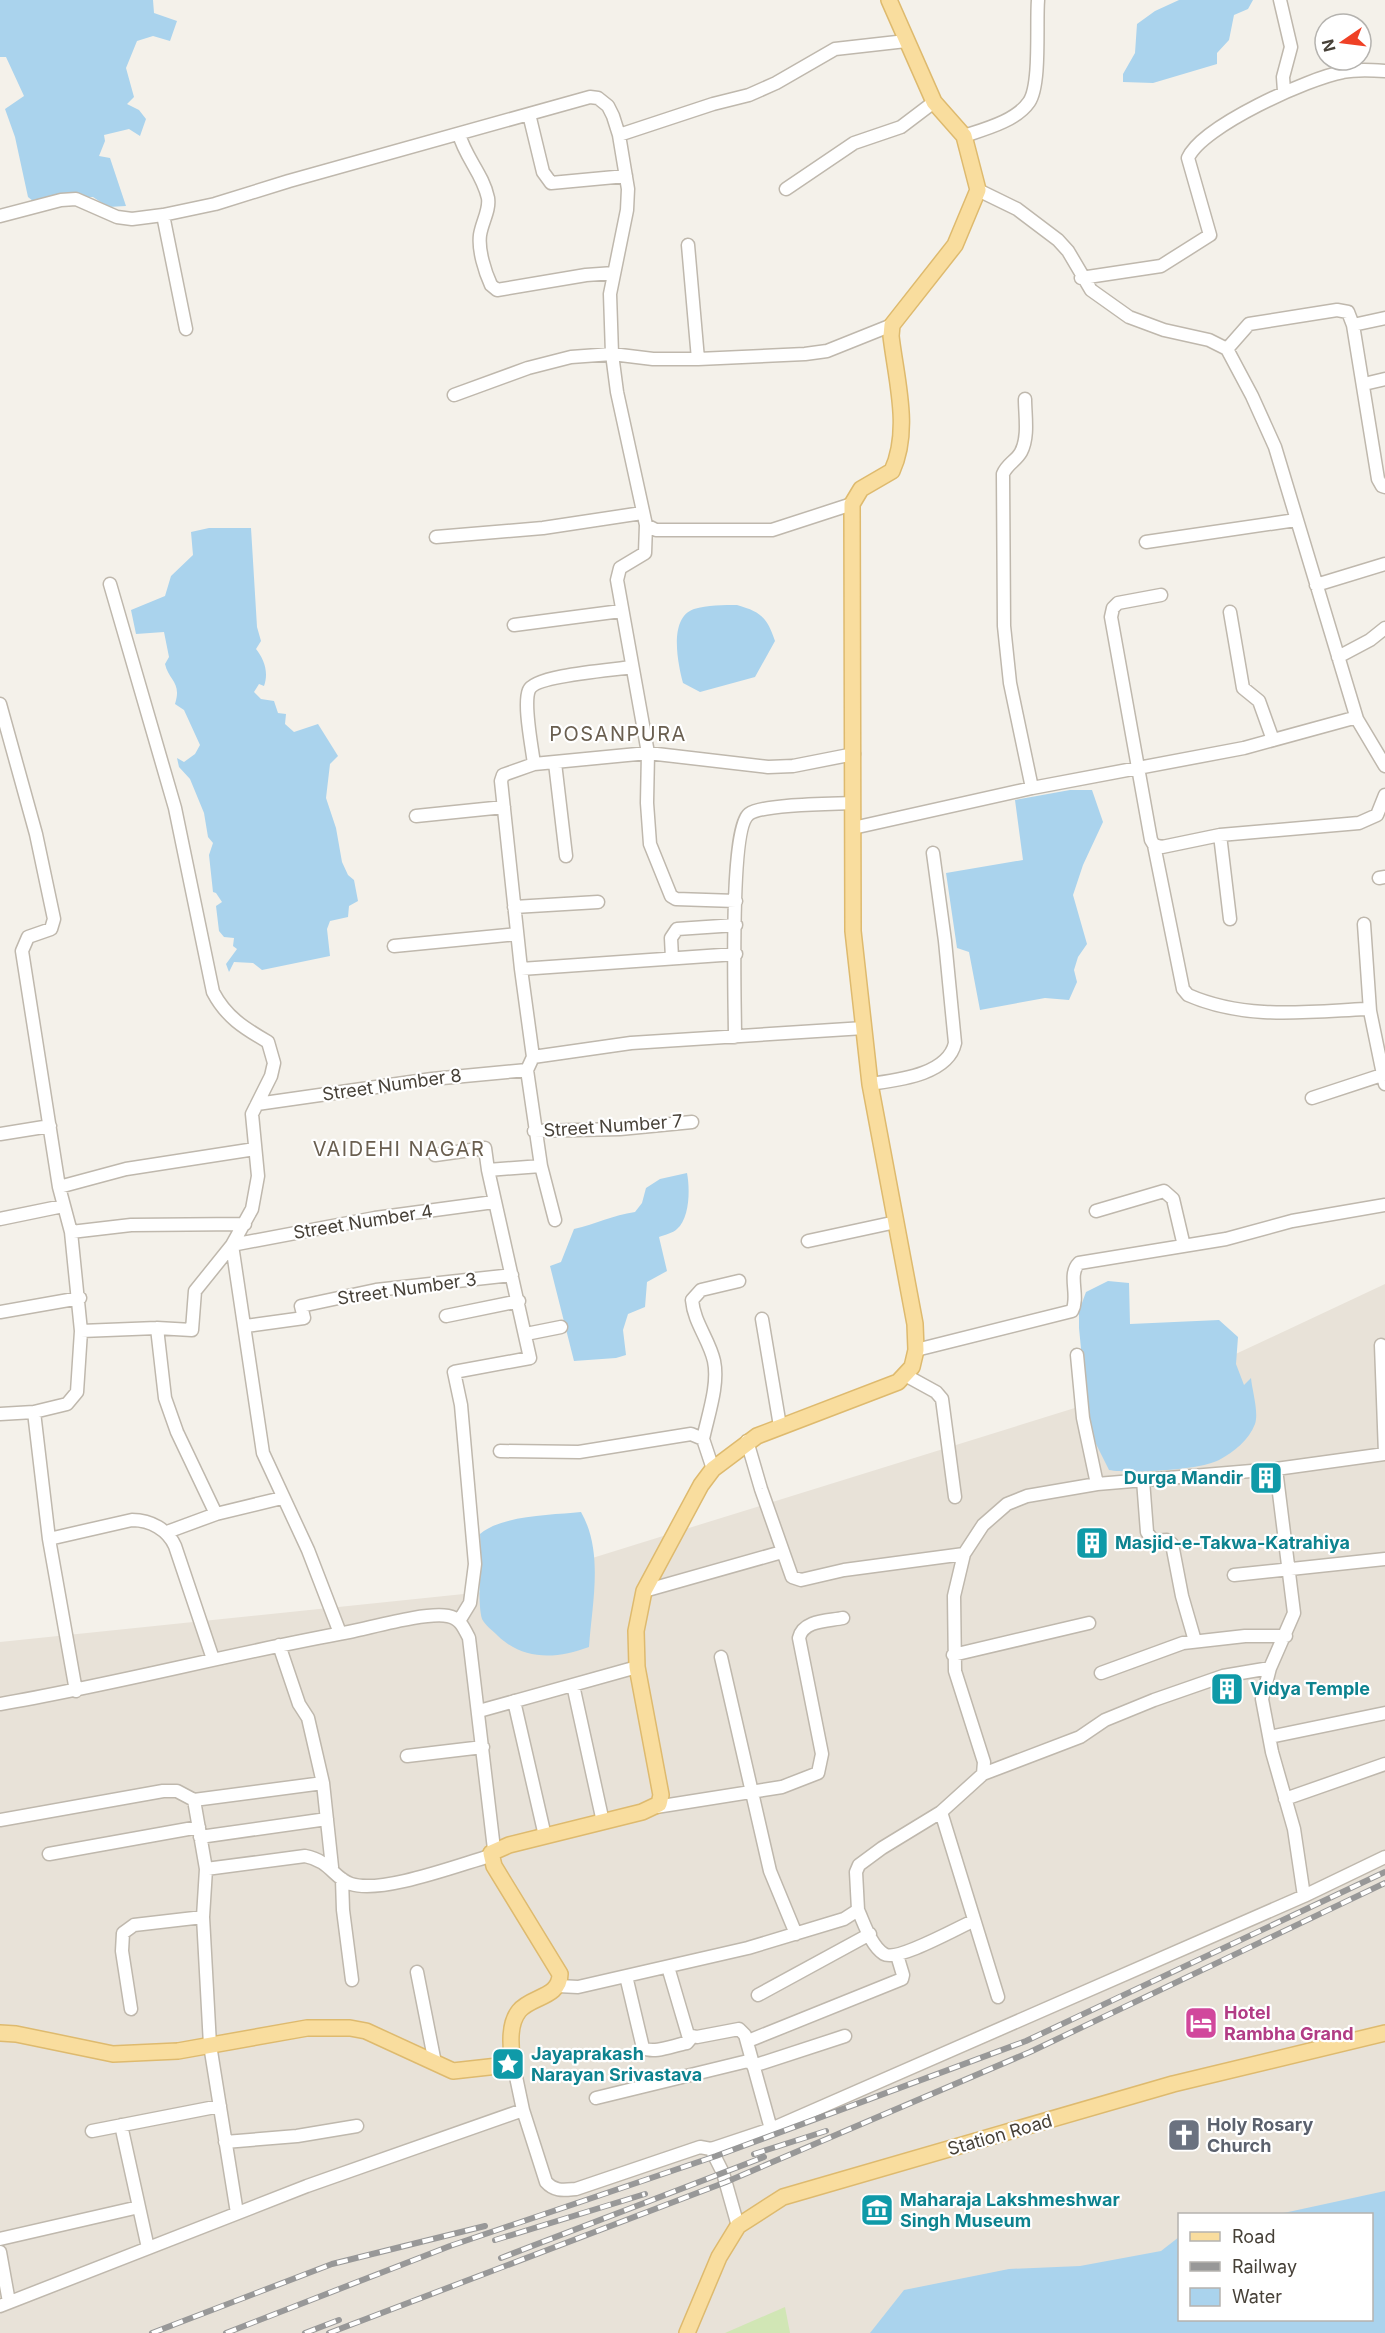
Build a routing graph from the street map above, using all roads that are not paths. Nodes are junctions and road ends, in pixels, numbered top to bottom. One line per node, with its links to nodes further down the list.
1 (889, 0): 4 (main road)
2 (1038, 0): 11 (street)
3 (1280, 0): 6 (street)
4 (906, 41): 7 (main road); 10 (street)
5 (1385, 71): 6 (street)
6 (1284, 91): 19 (street)
7 (934, 102): 11 (main road); 13 (street)
8 (529, 114): 9 (street); 10 (street); 12 (street)
9 (459, 134): 15 (street); 18 (street)
10 (620, 135): 12 (street)
11 (964, 136): 14 (main road)
12 (626, 176): 18 (street)
13 (786, 189)
14 (978, 190): 19 (street); 21 (main road)
15 (163, 215): 16 (street); 23 (street)
16 (0, 216)
17 (688, 245): 26 (street)
18 (614, 273): 25 (street)
19 (1082, 278): 24 (street)
20 (1385, 318): 22 (street)
21 (892, 325): 26 (street); 32 (main road)
22 (1353, 325): 24 (street); 28 (street)
23 (186, 329)
24 (1227, 349): 34 (street)
25 (612, 354): 26 (street); 29 (street); 33 (street)
26 (698, 359)
27 (1385, 379): 28 (street)
28 (1364, 384): 31 (street)
29 (454, 395)
30 (1025, 399): 56 (street)
31 (1385, 487)
32 (852, 504): 33 (street); 51 (main road)
33 (644, 519): 35 (street); 41 (street)
34 (1296, 520): 36 (street); 39 (street)
35 (436, 537)
36 (1146, 542)
37 (1385, 564): 39 (street)
38 (110, 584): 85 (street)
39 (1316, 585): 45 (street)
40 (1161, 595): 55 (street)
41 (621, 612): 43 (street); 46 (street)
42 (1230, 612): 49 (street)
43 (514, 625)
44 (1385, 628): 45 (street)
45 (1338, 657): 48 (street)
46 (632, 667): 50 (street); 53 (street)
47 (0, 704): 87 (street)
48 (1357, 719): 49 (street); 54 (street)
49 (1273, 740): 55 (street)
50 (648, 753): 51 (street); 52 (street); 66 (street)
51 (854, 754): 58 (main road)
52 (555, 763): 53 (street); 65 (street)
53 (534, 764): 59 (street)
54 (1385, 766)
55 (1138, 768): 56 (street); 63 (street)
56 (1032, 788): 61 (street)
57 (1385, 795): 62 (street)
58 (853, 803): 61 (main road); 66 (street)
59 (504, 807): 60 (street); 68 (street)
60 (416, 816)
61 (853, 828): 78 (main road)
62 (1220, 835): 63 (street); 69 (street)
63 (1154, 845): 77 (street)
64 (933, 853): 83 (street)
65 (566, 856)
66 (736, 901): 71 (street)
67 (598, 902): 68 (street)
68 (514, 908): 72 (street)
69 (1230, 919)
70 (1364, 924): 77 (street)
71 (736, 925): 74 (street); 75 (street)
72 (517, 934): 73 (street); 76 (street)
73 (394, 946)
74 (736, 954): 75 (street); 79 (street)
75 (672, 958): 76 (street)
76 (520, 969): 80 (street)
77 (1370, 1011): 82 (street)
78 (864, 1028): 79 (street); 83 (main road)
79 (735, 1037): 80 (street)
80 (533, 1057): 81 (street)
81 (527, 1070): 85 (street, Street Number 8); 88 (street)
82 (1384, 1077): 84 (street)
83 (870, 1084): 101 (main road)
84 (1312, 1098)
85 (256, 1104): 90 (street)
86 (692, 1122): 88 (street, Street Number 7)
87 (50, 1126): 89 (street); 94 (street)
88 (534, 1131): 92 (street)
89 (0, 1134)
90 (255, 1149): 94 (street); 102 (street)
91 (435, 1155): 93 (street)
92 (541, 1166): 93 (street); 100 (street)
93 (488, 1170): 95 (street)
94 (59, 1187): 97 (street)
95 (494, 1202): 105 (street, Street Number 4); 107 (street)
96 (1385, 1205): 106 (street)
97 (63, 1206): 99 (street); 103 (street)
98 (1096, 1211): 106 (street)
99 (0, 1219)
100 (555, 1220)
101 (896, 1222): 104 (street); 120 (main road)
102 (244, 1224): 103 (street); 105 (street)
103 (70, 1232): 109 (street)
104 (808, 1241)
105 (232, 1245): 114 (street); 116 (street)
106 (1184, 1246): 120 (street)
107 (512, 1275): 110 (street); 114 (street, Street Number 3)
108 (739, 1281): 126 (street)
109 (80, 1298): 111 (street); 117 (street)
110 (519, 1301): 112 (street); 118 (street)
111 (0, 1312)
112 (446, 1316)
113 (762, 1320): 125 (street)
114 (246, 1326): 135 (street)
115 (561, 1326): 118 (street)
116 (157, 1328): 117 (street); 136 (street)
117 (81, 1331): 123 (street)
118 (526, 1334): 146 (street)
119 (1381, 1345): 129 (street)
120 (916, 1350): 122 (main road)
121 (1077, 1355): 133 (street)
122 (904, 1375): 125 (main road); 134 (street)
123 (34, 1412): 124 (street); 138 (street)
124 (0, 1414)
125 (780, 1426): 127 (main road)
126 (703, 1439): 128 (street); 130 (street)
127 (747, 1441): 130 (main road); 139 (street)
128 (500, 1451)
129 (1385, 1454): 131 (street)
130 (713, 1469): 144 (main road)
131 (1276, 1469): 132 (street); 142 (street)
132 (1143, 1480): 133 (street); 150 (street)
133 (1097, 1484): 140 (street)
134 (955, 1497)
135 (282, 1498): 136 (street); 148 (street)
136 (216, 1514): 137 (street)
137 (167, 1532): 138 (street); 154 (street)
138 (49, 1539): 159 (street)
139 (782, 1552): 140 (street); 144 (street)
140 (964, 1554): 152 (street)
141 (1385, 1559): 142 (street)
142 (1287, 1568): 143 (street); 149 (street)
143 (1234, 1575)
144 (644, 1591): 155 (main road)
145 (843, 1618): 170 (street)
146 (459, 1621): 148 (street); 162 (street)
147 (1089, 1623): 152 (street)
148 (340, 1633): 151 (street)
149 (1286, 1636): 150 (street); 156 (street)
150 (1195, 1641): 157 (street)
151 (279, 1645): 154 (street); 169 (street)
152 (952, 1655): 168 (street)
153 (721, 1657): 170 (street)
154 (213, 1659): 159 (street)
155 (637, 1667): 158 (street); 173 (main road)
156 (1270, 1668): 164 (street); 168 (street)
157 (1101, 1673)
158 (573, 1685): 160 (street); 177 (street)
159 (76, 1691): 161 (street)
160 (514, 1701): 162 (street); 179 (street)
161 (0, 1704)
162 (479, 1711): 165 (street)
163 (1385, 1713): 164 (street)
164 (1270, 1737): 171 (street)
165 (483, 1747): 166 (street); 180 (street)
166 (407, 1756)
167 (1385, 1764): 171 (street)
168 (983, 1774): 174 (street)
169 (323, 1783): 172 (street); 175 (street)
170 (751, 1792): 173 (street); 190 (street)
171 (1285, 1799): 186 (street)
172 (194, 1800): 176 (street); 178 (street)
173 (656, 1807): 177 (main road)
174 (941, 1812): 187 (street); 189 (street)
175 (327, 1819): 178 (street); 183 (street)
176 (0, 1820)
177 (603, 1822): 179 (main road)
178 (200, 1832): 181 (street); 184 (street)
179 (545, 1836): 180 (main road)
180 (492, 1853): 185 (street); 197 (main road)
181 (49, 1854)
182 (1385, 1857): 186 (street)
183 (332, 1867): 184 (street); 185 (street)
184 (206, 1869): 188 (street)
185 (342, 1879): 196 (street)
186 (1304, 1896): 217 (street)
187 (858, 1910): 190 (street); 191 (street)
188 (203, 1917): 200 (street); 206 (street)
189 (973, 1921): 192 (street); 199 (street)
190 (796, 1934): 193 (street)
191 (870, 1934): 192 (street); 198 (street)
192 (897, 1955): 205 (street)
193 (668, 1967): 195 (street); 204 (street)
194 (417, 1972): 208 (street)
195 (626, 1976): 197 (street); 204 (street)
196 (352, 1980)
197 (558, 1986): 207 (main road)
198 (758, 1995)
199 (998, 1996)
200 (131, 2009)
201 (0, 2033): 206 (main road)
202 (1385, 2034): 223 (main road, Station Road)
203 (845, 2036): 209 (street)
204 (692, 2037): 205 (street)
205 (748, 2041): 209 (street)
206 (210, 2045): 208 (main road); 213 (street)
207 (511, 2054): 210 (main road); 211 (main road)
208 (435, 2062): 210 (main road)
209 (753, 2063): 212 (street); 217 (street)
210 (498, 2066): 211 (main road)
211 (515, 2072): 214 (street)
212 (596, 2098)
213 (220, 2106): 215 (street); 219 (street)
214 (523, 2110): 220 (street); 222 (street)
215 (121, 2125): 218 (street); 221 (street)
216 (357, 2126): 219 (street)
217 (771, 2129): 220 (street)
218 (92, 2131)
219 (225, 2142): 222 (street)
220 (711, 2149): 223 (street)
221 (139, 2207): 224 (street); 225 (street)
222 (237, 2213): 225 (street)
223 (738, 2226): 229 (main road, Station Road)
224 (0, 2239)
225 (148, 2248): 228 (street)
226 (0, 2252): 227 (street)
227 (1, 2266): 228 (street)
228 (5, 2304)
229 (687, 2333)

